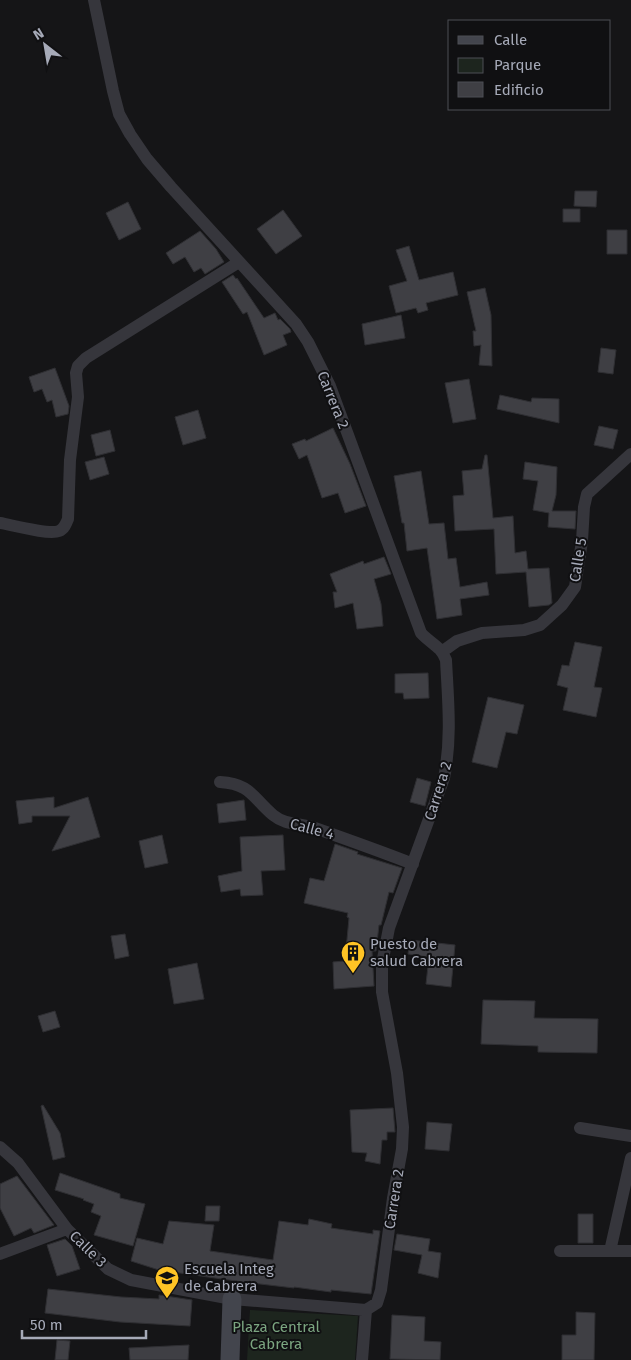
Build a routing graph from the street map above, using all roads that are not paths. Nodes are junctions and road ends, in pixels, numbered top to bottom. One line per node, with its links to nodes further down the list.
1 (94, 0): 2 (street, Carrera 2)
2 (239, 262): 4 (street); 5 (street, Carrera 2)
3 (630, 458): 5 (street, Calle 5)
4 (0, 523)
5 (443, 650): 7 (street, Carrera 2)
6 (220, 782): 7 (street, Calle 4)
7 (413, 864): 18 (street, Carrera 2)
8 (580, 1128): 9 (street)
9 (631, 1136)
10 (0, 1147): 12 (street, Calle 3)
11 (631, 1158): 14 (street)
12 (67, 1229): 16 (street); 17 (street, Calle 3)
13 (560, 1251): 14 (street)
14 (610, 1251): 15 (street)
15 (631, 1251)
16 (0, 1254)
17 (232, 1299): 18 (street, Calle 3); 19 (street)
18 (366, 1310): 20 (street)
19 (230, 1360)
20 (362, 1360)

